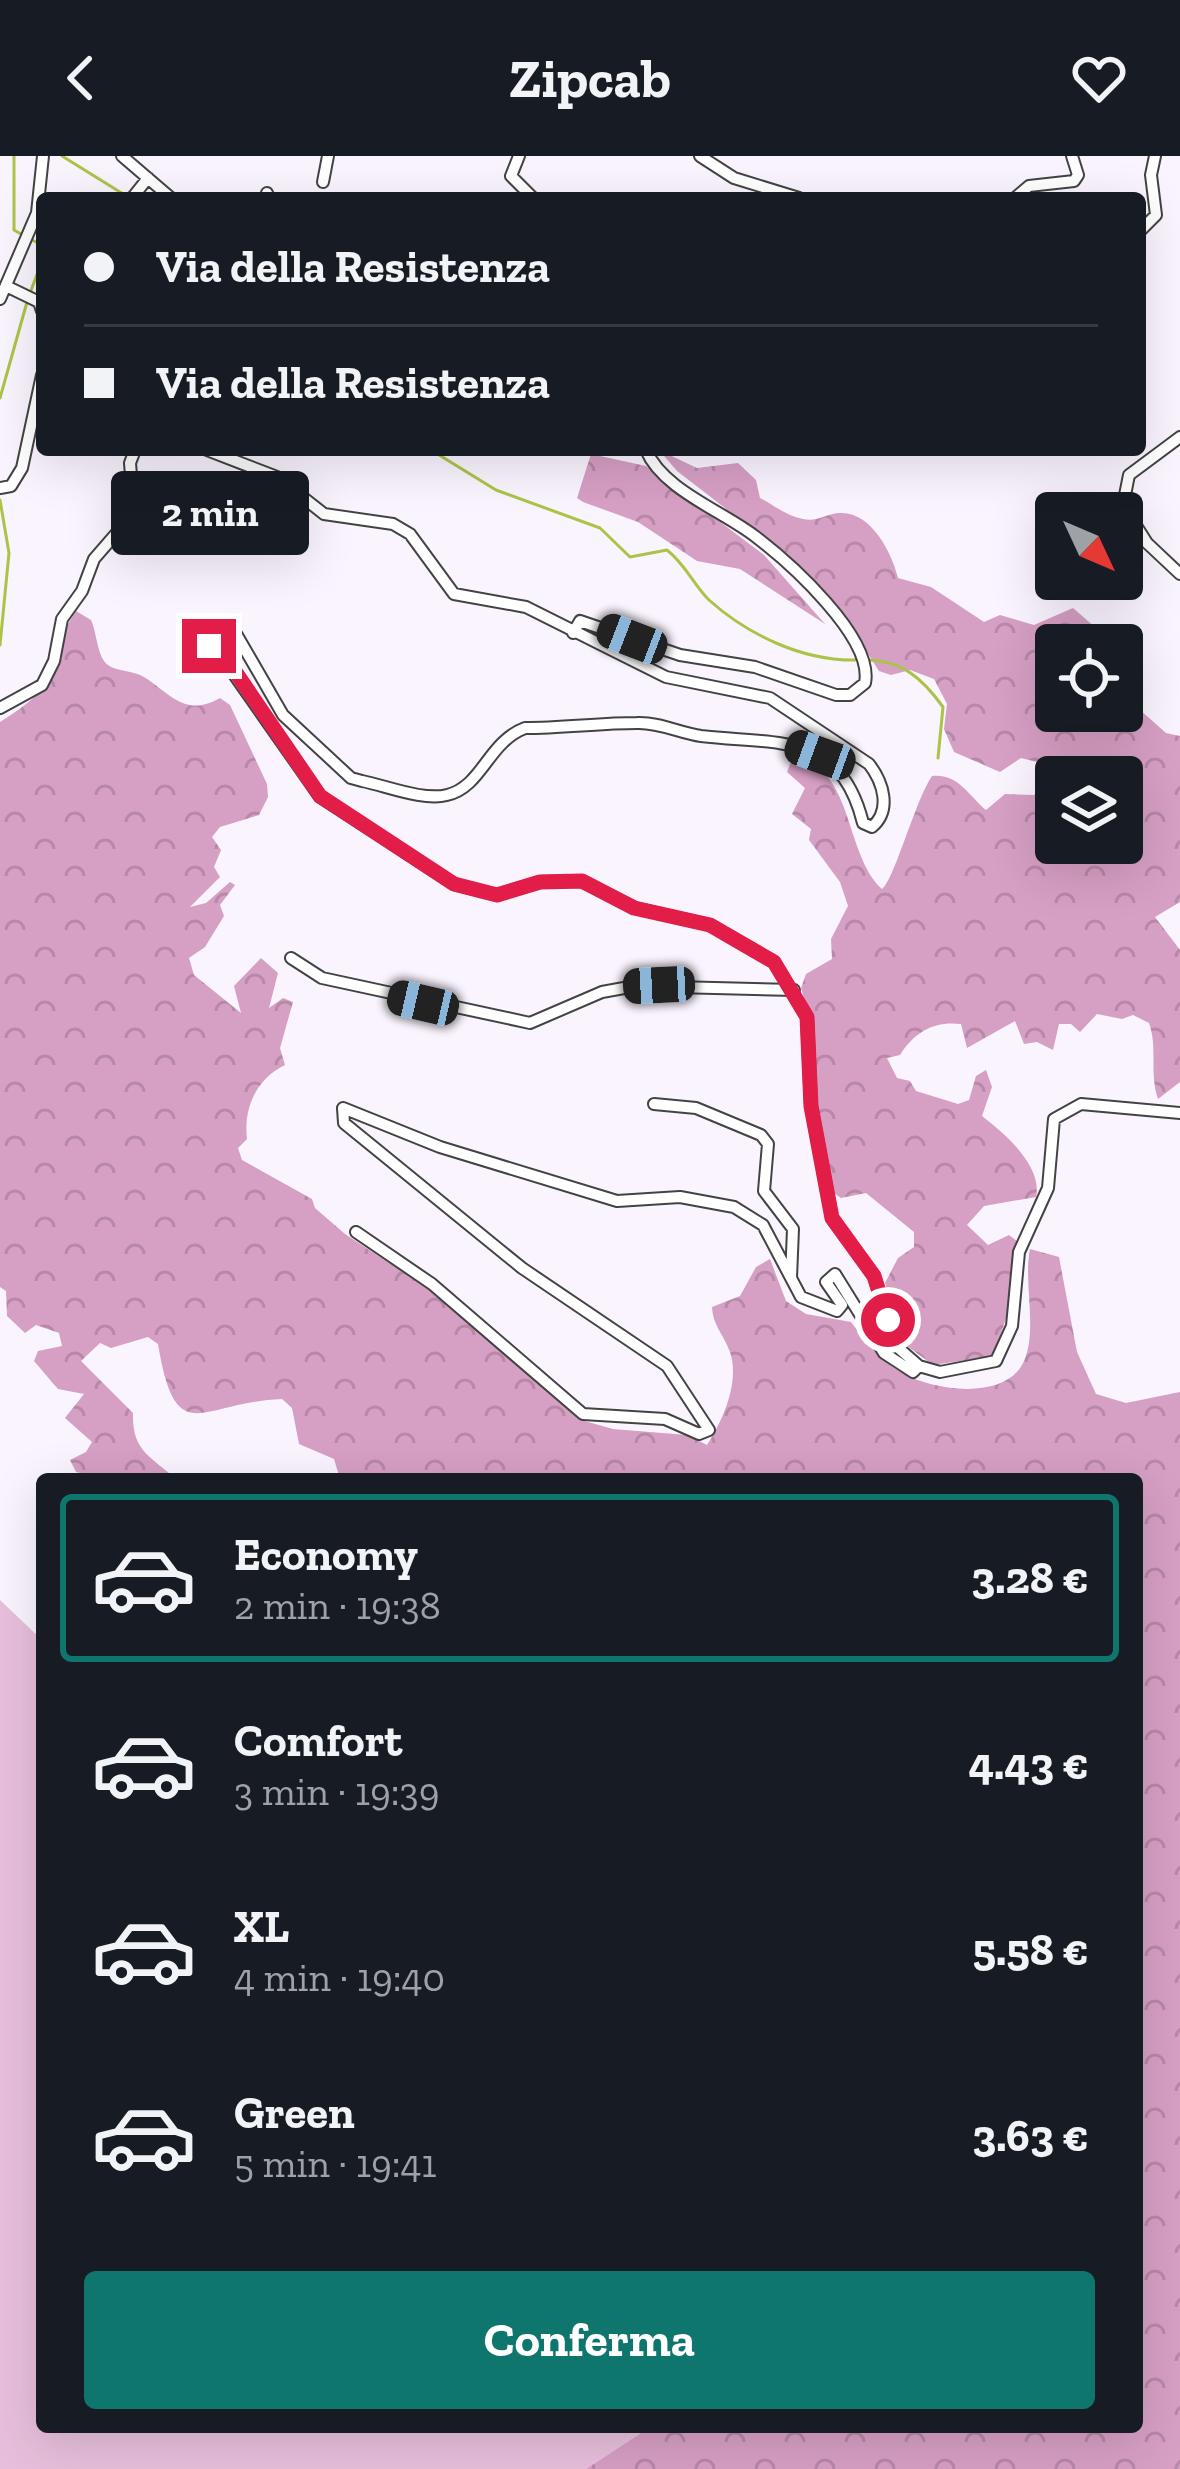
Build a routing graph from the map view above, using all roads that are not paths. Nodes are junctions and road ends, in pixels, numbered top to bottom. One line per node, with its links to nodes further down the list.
1 (43, 156): 10 (street)
2 (122, 156): 8 (street)
3 (328, 156): 9 (street)
4 (519, 156): 13 (street)
5 (700, 156): 14 (street)
6 (1072, 156): 15 (street)
7 (1155, 156): 17 (street)
8 (148, 178): 11 (street); 12 (street)
9 (323, 182)
10 (42, 192)
11 (137, 192)
12 (164, 192)
13 (527, 192)
14 (780, 192)
15 (1022, 192)
16 (36, 213): 18 (street)
17 (1146, 225)
18 (12, 289): 19 (street); 20 (street)
19 (0, 299)
20 (36, 301)
21 (36, 403): 26 (street)
22 (1180, 437): 27 (street)
23 (133, 456): 29 (street)
24 (223, 456): 28 (street)
25 (651, 456): 28 (street)
26 (0, 488)
27 (1180, 574)
28 (573, 633): 31 (street)
29 (0, 708)
30 (291, 958): 31 (street)
31 (794, 990): 36 (street)
32 (654, 1104): 35 (street)
33 (1180, 1113): 36 (street)
34 (356, 1232): 35 (street)
35 (791, 1281): 36 (street)
36 (919, 1366)

